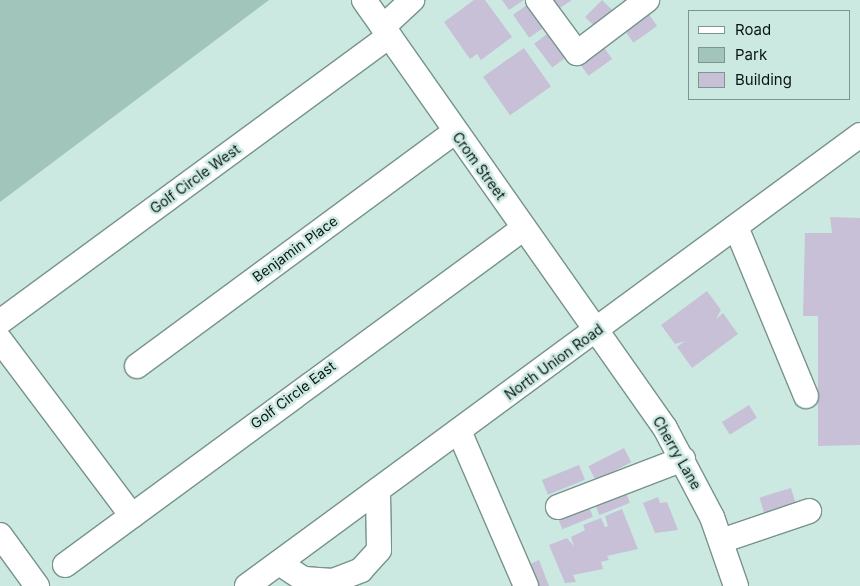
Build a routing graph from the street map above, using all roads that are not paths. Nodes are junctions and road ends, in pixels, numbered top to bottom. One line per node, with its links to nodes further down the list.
1 (364, 0): 5 (street, Crom Street)
2 (412, 0): 5 (street, Golf Circle West)
3 (538, 0): 4 (street)
4 (647, 0)
5 (386, 31): 6 (street, Crom Street); 10 (street, Golf Circle West)
6 (454, 132): 9 (street, Crom Street); 13 (street, Benjamin Place)
7 (860, 135): 8 (street, North Union Road)
8 (736, 227): 11 (street, North Union Road); 14 (street)
9 (524, 228): 11 (street, Crom Street); 20 (street, Golf Circle East)
10 (0, 322)
11 (598, 330): 15 (street, North Union Road); 16 (street, Cherry Lane)
12 (0, 340): 20 (street)
13 (137, 366)
14 (806, 396)
15 (459, 431): 17 (street, North Union Road); 27 (street)
16 (683, 459): 18 (street); 22 (street, Cherry Lane)
17 (378, 490): 23 (street, North Union Road); 23 (street)
18 (558, 507)
19 (809, 510): 22 (street)
20 (132, 516): 24 (street, Golf Circle East)
21 (0, 535): 25 (street)
22 (721, 541): 28 (street, Cherry Lane)
23 (279, 563): 26 (street, North Union Road)
24 (65, 565)
25 (37, 586)
26 (247, 586)
27 (526, 586)
28 (736, 586)

